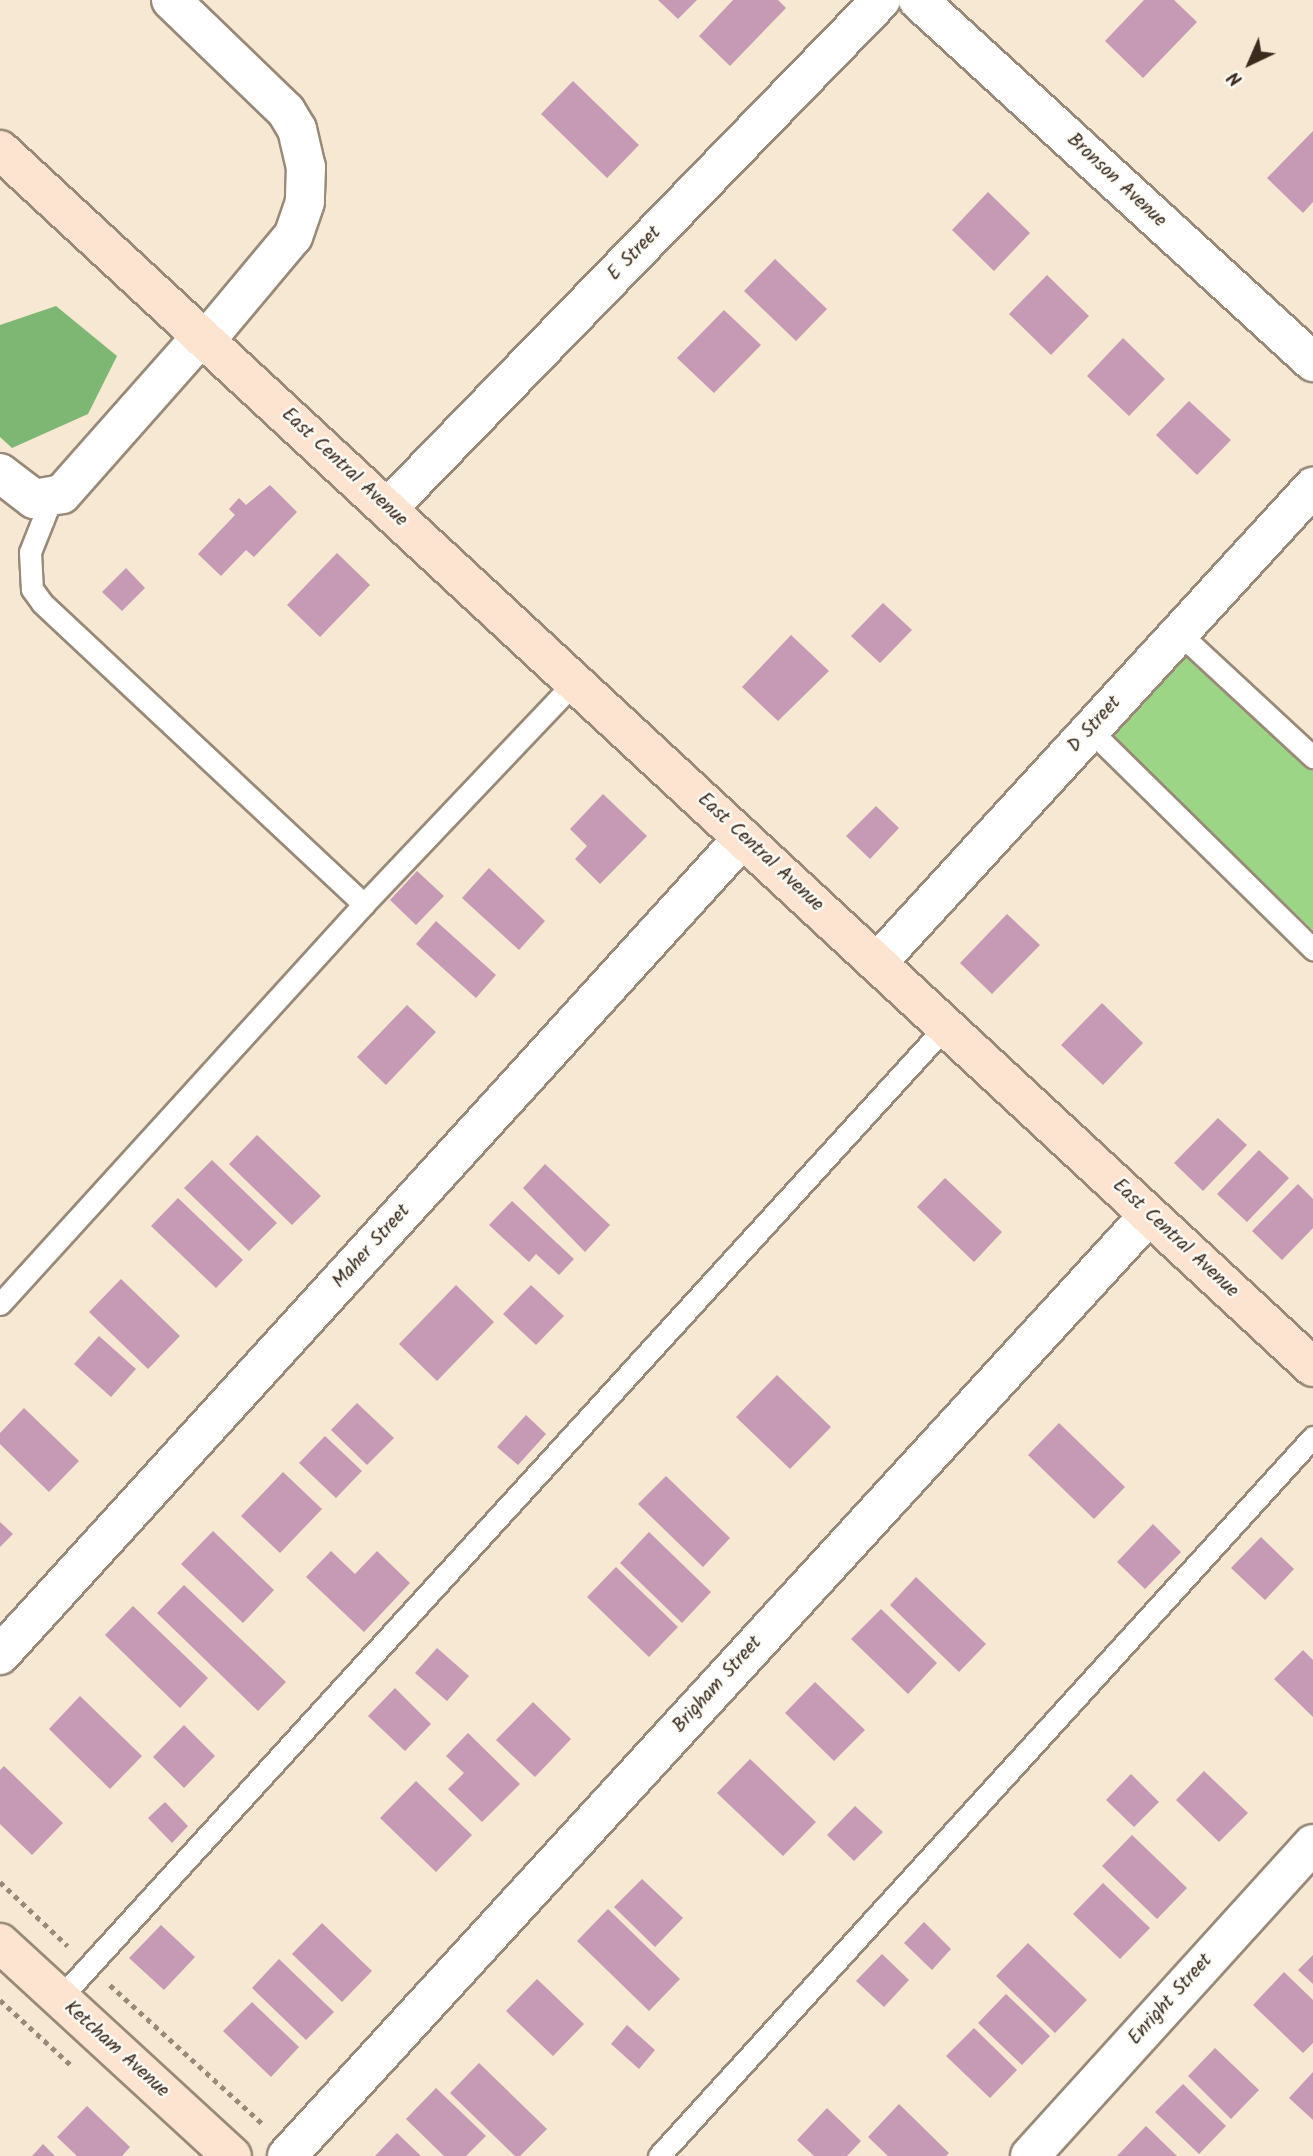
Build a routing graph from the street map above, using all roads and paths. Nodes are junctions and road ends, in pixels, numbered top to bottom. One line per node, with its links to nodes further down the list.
1 (171, 0): 5 (street)
2 (881, 0): 10 (street, E Street)
3 (918, 0): 6 (street, Bronson Avenue)
4 (0, 150): 5 (street, East Central Avenue)
5 (204, 338): 9 (street); 10 (street, East Central Avenue)
6 (1313, 362)
7 (0, 473): 9 (street)
8 (1313, 487): 11 (street, D Street)
9 (52, 497): 16 (lane)
10 (388, 508): 12 (street, East Central Avenue)
11 (1179, 633): 13 (street, D Street); 14 (lane)
12 (575, 682): 15 (street, East Central Avenue); 16 (lane)
13 (1090, 730): 17 (lane); 18 (street, D Street)
14 (1313, 757)
15 (743, 838): 18 (street, East Central Avenue); 24 (street, Maher Street)
16 (364, 904): 21 (lane)
17 (1313, 949)
18 (877, 963): 19 (street, East Central Avenue)
19 (946, 1026): 20 (street, East Central Avenue); 28 (lane)
20 (1149, 1214): 22 (street, East Central Avenue); 30 (street, Brigham Street)
21 (0, 1304)
22 (1313, 1367)
23 (1313, 1437): 32 (lane)
24 (0, 1655)
25 (1313, 1844): 33 (street, Enright Street)
26 (0, 1882): 28 (path)
27 (0, 1943): 29 (street, Ketcham Avenue)
28 (89, 1966): 29 (lane); 30 (path)
29 (60, 1998): 31 (street, Ketcham Avenue)
30 (288, 2155)
31 (231, 2156)
32 (659, 2156)
33 (1030, 2156)

